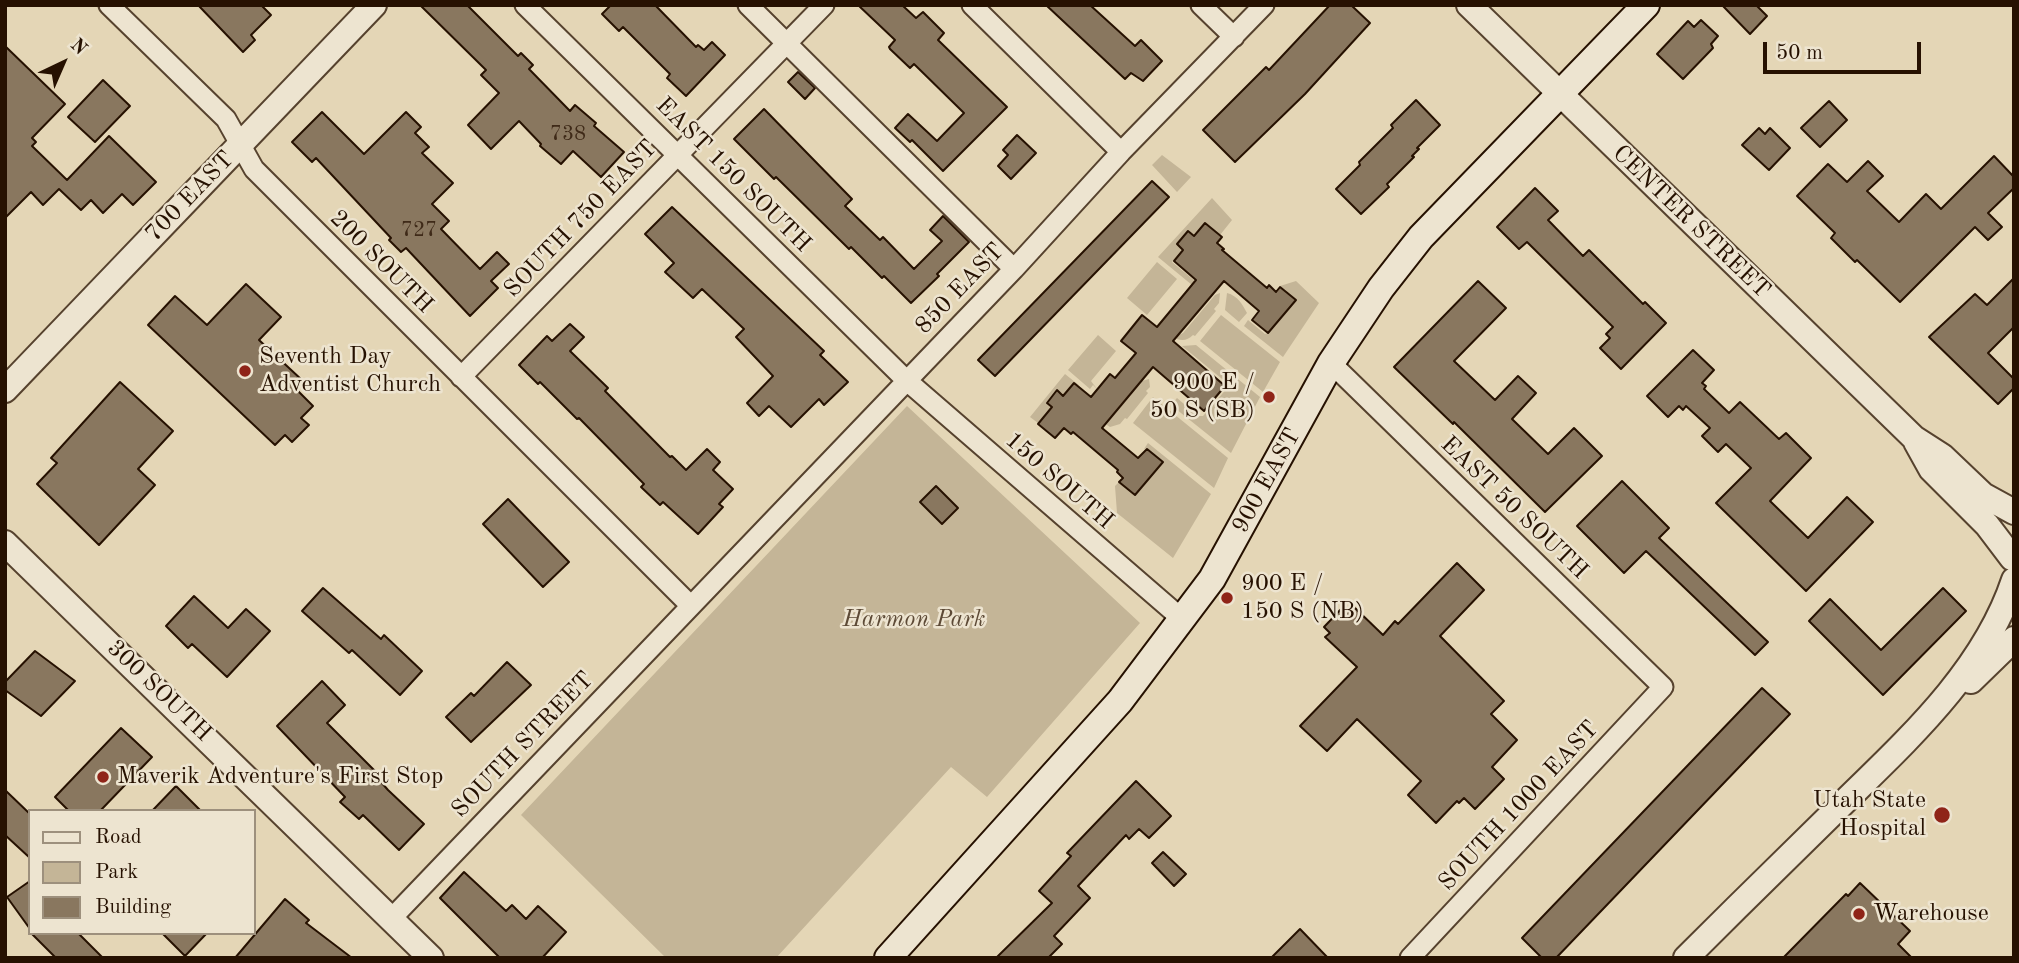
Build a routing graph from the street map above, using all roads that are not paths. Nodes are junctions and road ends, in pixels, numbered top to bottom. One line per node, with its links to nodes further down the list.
1 (109, 5): 14 (street, 200 SOUTH)
2 (374, 5): 14 (street, 700 EAST)
3 (525, 5): 16 (street, EAST 150 SOUTH)
4 (748, 5): 12 (street)
5 (824, 5): 12 (street, SOUTH 750 EAST)
6 (972, 5): 15 (street)
7 (1201, 5): 11 (street)
8 (1264, 5): 11 (street, 850 EAST)
9 (1469, 5): 13 (street, CENTER STREET)
10 (1646, 5): 13 (main road, 900 EAST)
11 (1234, 37): 15 (street, 850 EAST)
12 (787, 43): 16 (street, SOUTH 750 EAST); 17 (street)
13 (1558, 94): 18 (main road, 900 EAST); 22 (street, CENTER STREET)
14 (239, 146): 19 (street, 200 SOUTH); 21 (street, 700 EAST)
15 (1121, 152): 17 (street, 850 EAST)
16 (678, 154): 19 (street, SOUTH 750 EAST); 20 (street, EAST 150 SOUTH)
17 (1014, 269): 20 (street, 850 EAST)
18 (1331, 363): 27 (main road, 900 EAST); 29 (street, EAST 50 SOUTH)
19 (461, 377): 26 (street, 200 SOUTH)
20 (906, 380): 26 (street, 850 EAST); 27 (street, 150 SOUTH)
21 (5, 390)
22 (1914, 438): 23 (street, CENTER STREET); 25 (street, CENTER STREET)
23 (2014, 512)
24 (5, 543): 31 (street, 300 SOUTH)
25 (2013, 564): 30 (street)
26 (690, 605): 31 (street, SOUTH STREET)
27 (1181, 618): 33 (main road, 900 EAST)
28 (2014, 639): 30 (street)
29 (1663, 687): 34 (street, SOUTH 1000 EAST)
30 (1935, 709): 35 (street)
31 (391, 919): 32 (street, 300 SOUTH)
32 (431, 958)
33 (888, 958)
34 (1410, 958)
35 (1686, 958)

